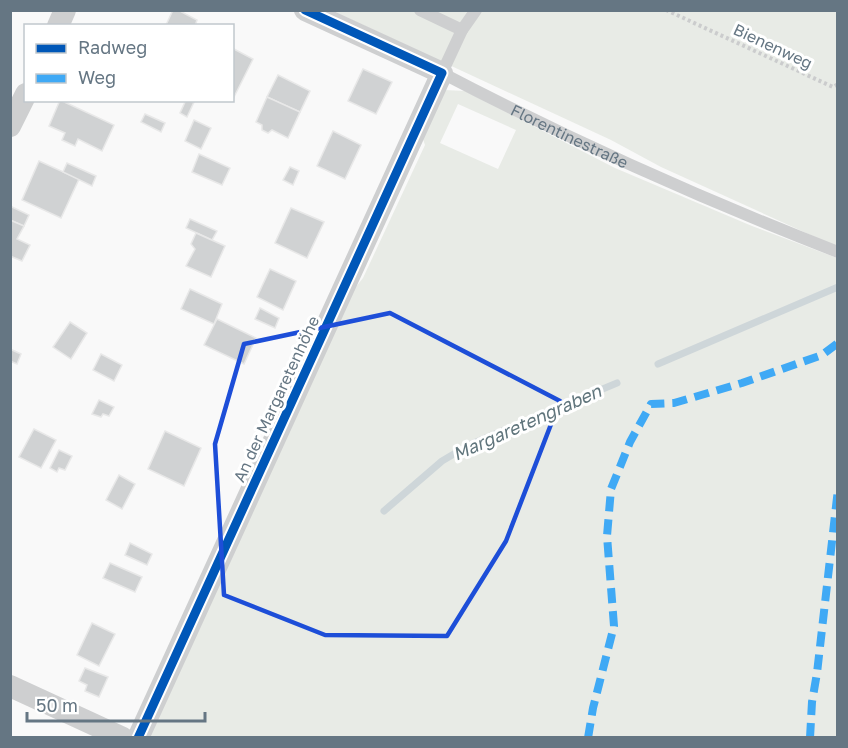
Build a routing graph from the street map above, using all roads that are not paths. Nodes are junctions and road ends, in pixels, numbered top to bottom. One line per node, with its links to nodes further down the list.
1 (65, 10): 5 (street)
2 (306, 10): 7 (street, Florentinestraße)
3 (420, 10): 6 (lane)
4 (476, 10): 6 (lane)
5 (59, 24)
6 (462, 30): 7 (lane)
7 (442, 73): 10 (lane, Florentinestraße); 13 (street, An der Margaretenhöhe)
8 (24, 98): 9 (street)
9 (10, 126)
10 (837, 252)
11 (10, 686): 12 (street)
12 (123, 738)
13 (138, 738)

